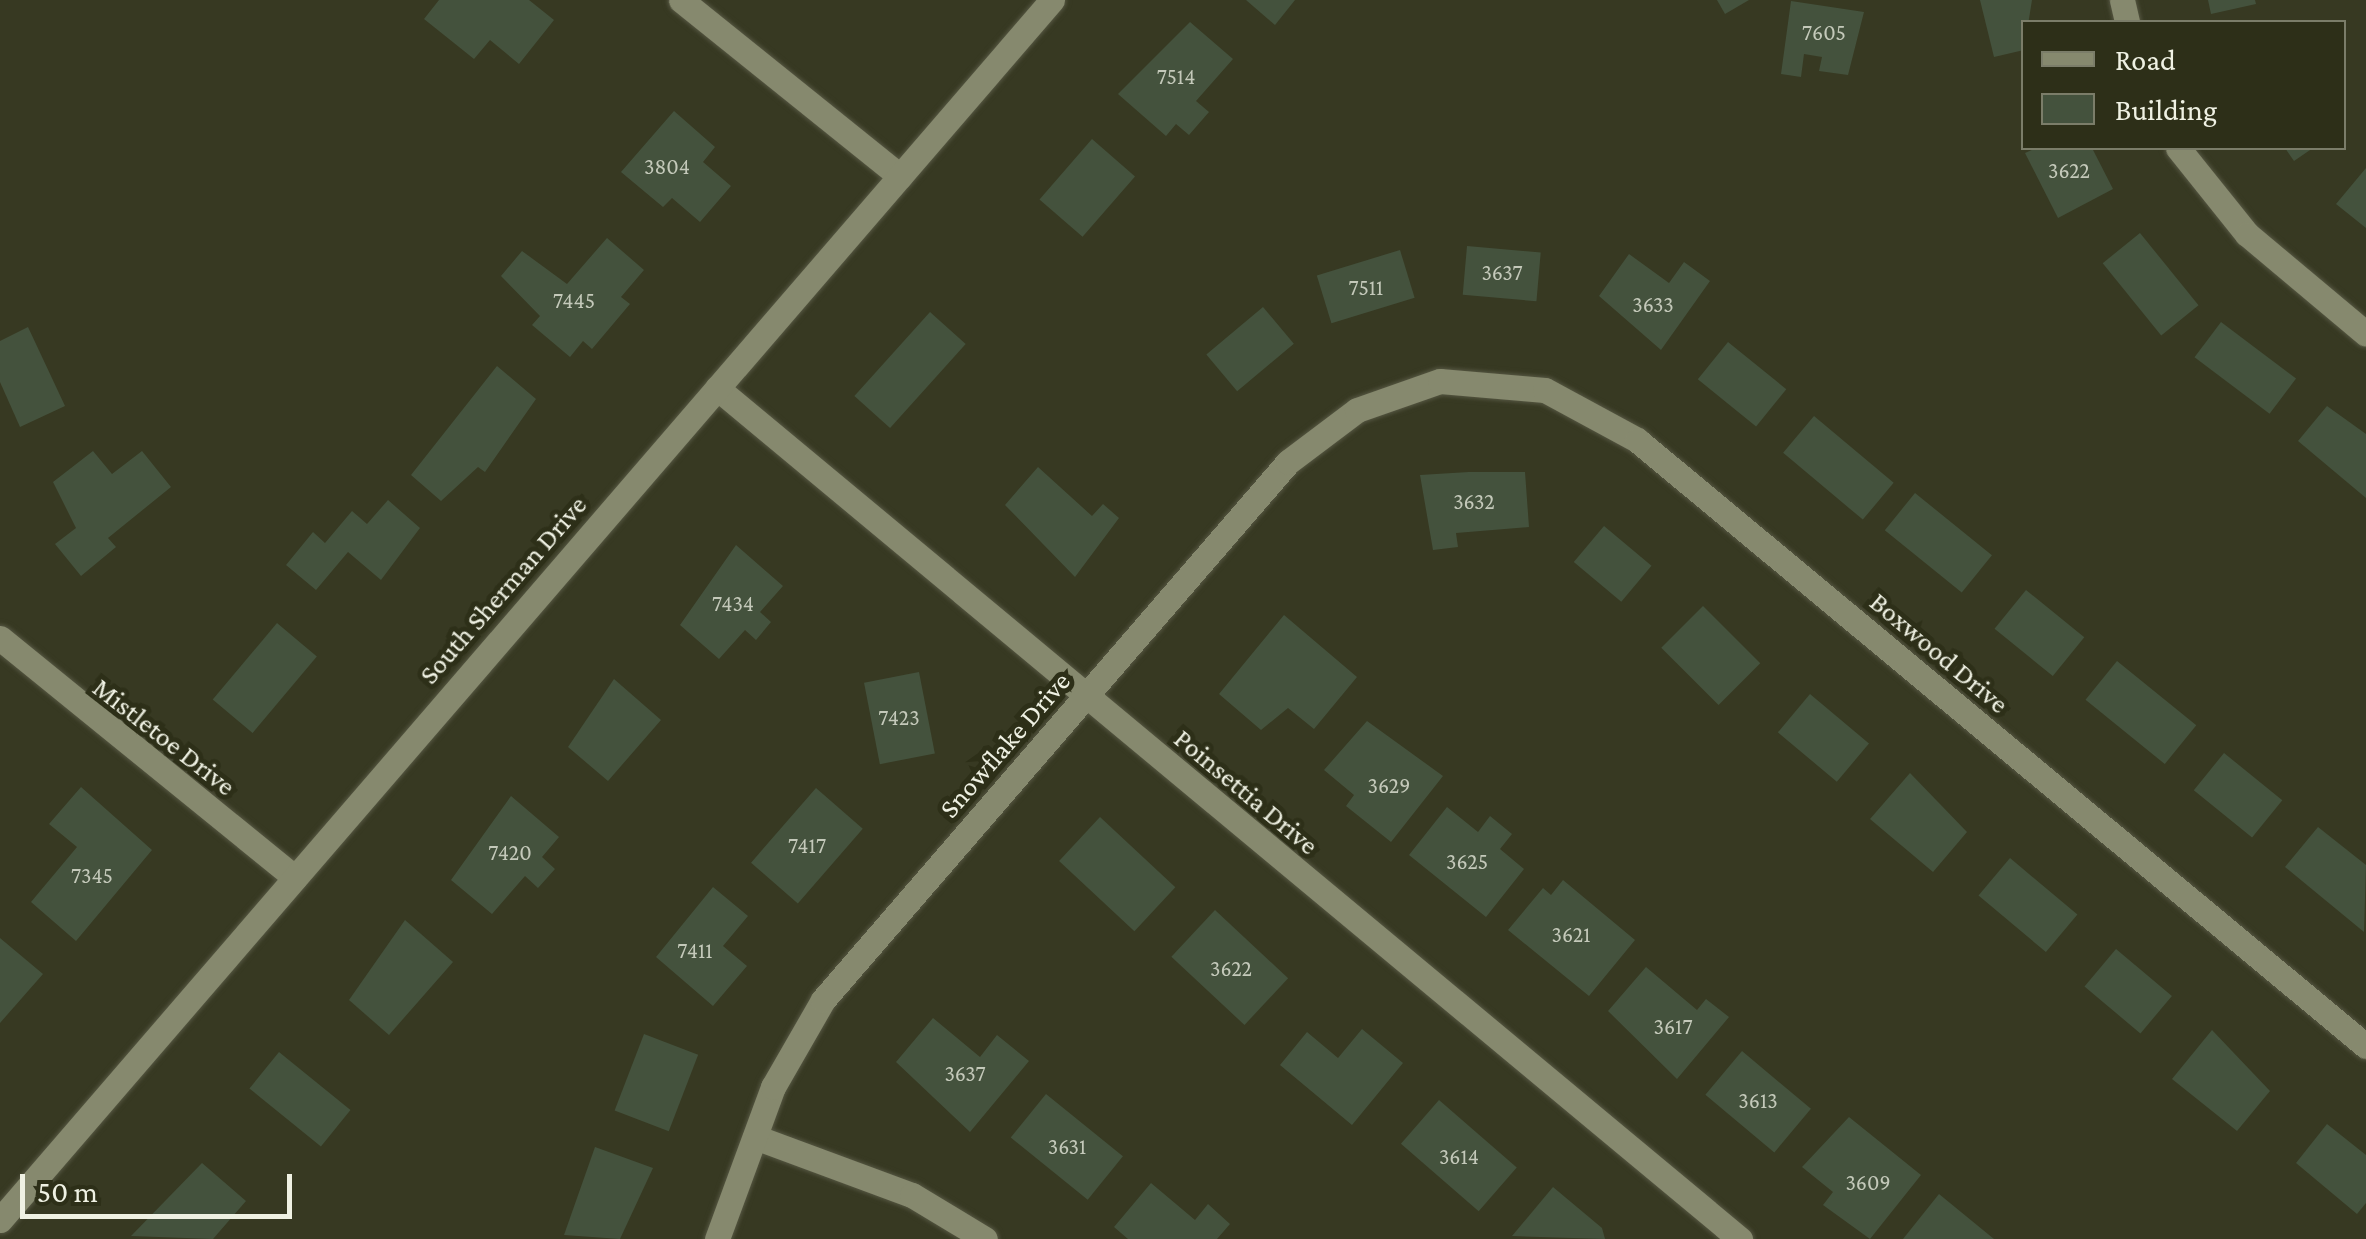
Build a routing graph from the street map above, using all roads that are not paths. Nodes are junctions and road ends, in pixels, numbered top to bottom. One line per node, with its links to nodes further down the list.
1 (681, 0): 4 (street)
2 (1052, 0): 4 (street, South Sherman Drive)
3 (2180, 150): 5 (street)
4 (900, 176): 7 (street, South Sherman Drive)
5 (2366, 334)
6 (1440, 382): 9 (street, Snowflake Drive); 11 (street, Boxwood Drive)
7 (716, 388): 9 (street, Poinsettia Drive); 10 (street, South Sherman Drive)
8 (0, 638): 10 (street, Mistletoe Drive)
9 (1085, 698): 12 (street, Snowflake Drive); 16 (street, Poinsettia Drive)
10 (294, 878): 13 (street, South Sherman Drive)
11 (2366, 1046)
12 (755, 1137): 14 (street, Snowflake Drive); 15 (street)
13 (0, 1220)
14 (717, 1239)
15 (985, 1239)
16 (1740, 1239)

